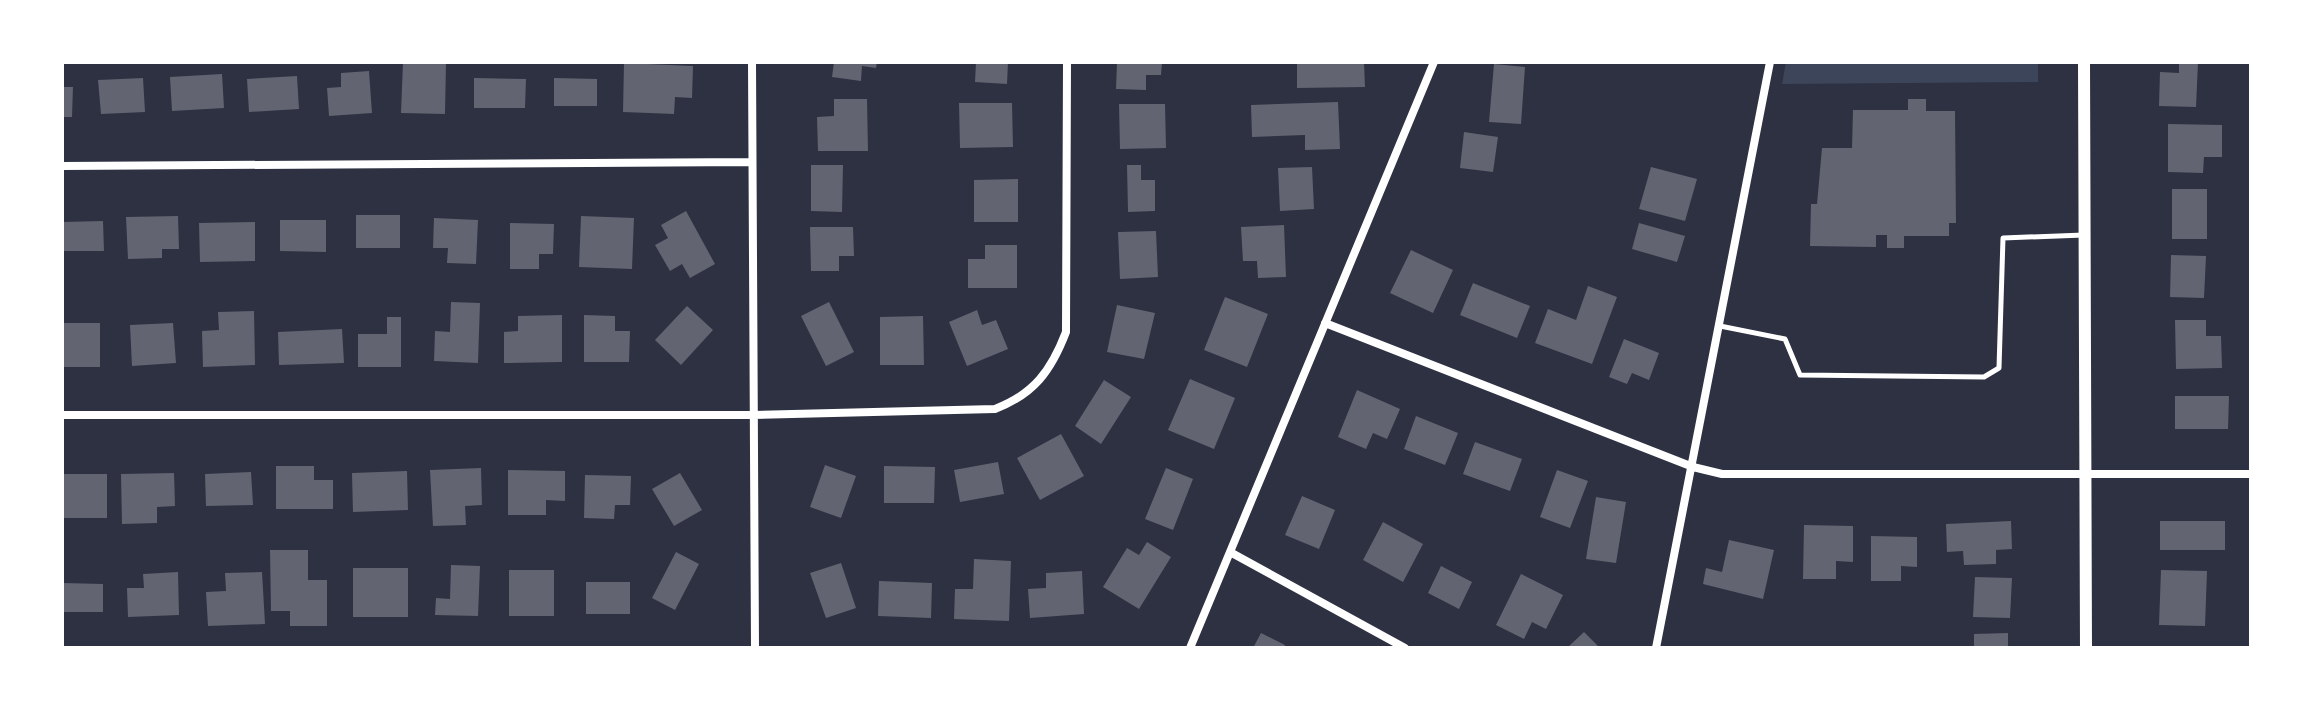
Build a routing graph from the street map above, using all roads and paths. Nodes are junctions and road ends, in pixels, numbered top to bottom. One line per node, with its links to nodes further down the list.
1 (752, 62): 6 (street)
2 (1067, 62): 12 (street)
3 (1434, 62): 9 (street)
4 (1770, 62): 10 (street)
5 (2084, 62): 8 (street)
6 (751, 162): 7 (street); 12 (street)
7 (62, 166)
8 (2085, 235): 10 (lane); 15 (street)
9 (1325, 323): 13 (street); 16 (street)
10 (1720, 326): 13 (street)
11 (62, 415): 12 (street)
12 (754, 415): 17 (street)
13 (1693, 467): 15 (street); 20 (street)
14 (2251, 474): 15 (street)
15 (2086, 475): 21 (street)
16 (1230, 552): 18 (street); 19 (street)
17 (755, 648)
18 (1190, 648)
19 (1405, 648)
20 (1656, 648)
21 (2086, 648)

